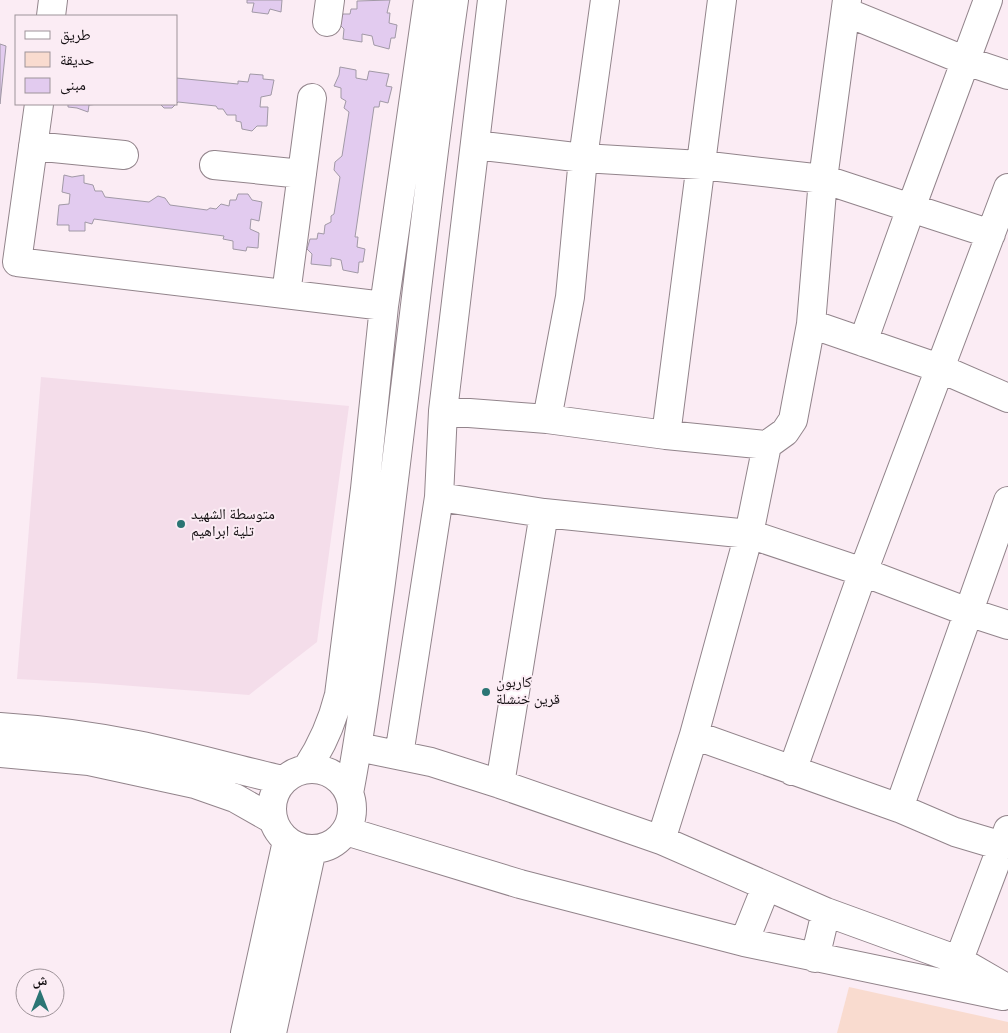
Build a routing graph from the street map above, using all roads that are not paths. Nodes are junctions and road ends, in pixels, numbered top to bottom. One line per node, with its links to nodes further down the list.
1 (53, 0): 9 (street)
2 (428, 0): 26 (street)
3 (454, 0): 44 (street)
4 (492, 0): 14 (street)
5 (605, 0): 17 (street)
6 (722, 0): 19 (street)
7 (988, 0): 10 (street)
8 (846, 6): 10 (street); 21 (street)
9 (51, 15)
10 (966, 61): 11 (street); 23 (street)
11 (1008, 75)
12 (312, 98): 20 (street)
13 (39, 105): 15 (street)
14 (475, 145): 17 (street); 31 (street)
15 (33, 146): 16 (street); 25 (street)
16 (124, 155)
17 (583, 158): 19 (street); 32 (street)
18 (214, 166): 20 (street)
19 (701, 166): 21 (street); 33 (street)
20 (302, 174): 25 (street)
21 (823, 179): 23 (street); 27 (street)
22 (1008, 188): 24 (street)
23 (911, 208): 24 (street); 28 (street)
24 (990, 234): 29 (street)
25 (286, 294): 26 (street)
26 (384, 306): 47 (street)
27 (811, 324): 28 (street); 34 (street)
28 (863, 342): 29 (street)
29 (939, 368): 30 (street); 39 (street)
30 (1008, 398)
31 (442, 411): 32 (street); 35 (street)
32 (547, 419): 33 (street)
33 (666, 435): 34 (street)
34 (767, 445): 38 (street)
35 (438, 498): 37 (street); 46 (street)
36 (1008, 501): 40 (street)
37 (544, 513): 38 (street); 50 (street)
38 (749, 534): 39 (street); 43 (street)
39 (863, 572): 40 (street); 48 (street)
40 (968, 612): 41 (street); 52 (street)
41 (1008, 625)
42 (0, 728): 49 (street)
43 (694, 736): 48 (street); 56 (street)
44 (358, 747): 46 (street); 51 (street)
45 (0, 753): 53 (street)
46 (398, 755): 50 (street)
47 (306, 768): 49 (street); 51 (street)
48 (792, 771): 52 (street)
49 (282, 780): 53 (street)
50 (500, 784): 56 (street)
51 (349, 793): 54 (street)
52 (899, 808): 55 (street)
53 (272, 819): 57 (street)
54 (346, 831): 57 (street); 60 (street)
55 (1005, 838): 62 (street)
56 (661, 840): 58 (street)
57 (300, 845): 65 (street); 66 (street)
58 (766, 887): 59 (street); 60 (street)
59 (826, 912): 61 (street); 62 (street)
60 (744, 942): 61 (street)
61 (815, 958): 62 (street)
62 (954, 972): 63 (street); 64 (street)
63 (1008, 989)
64 (1008, 997)
65 (245, 1033)
66 (272, 1033)

